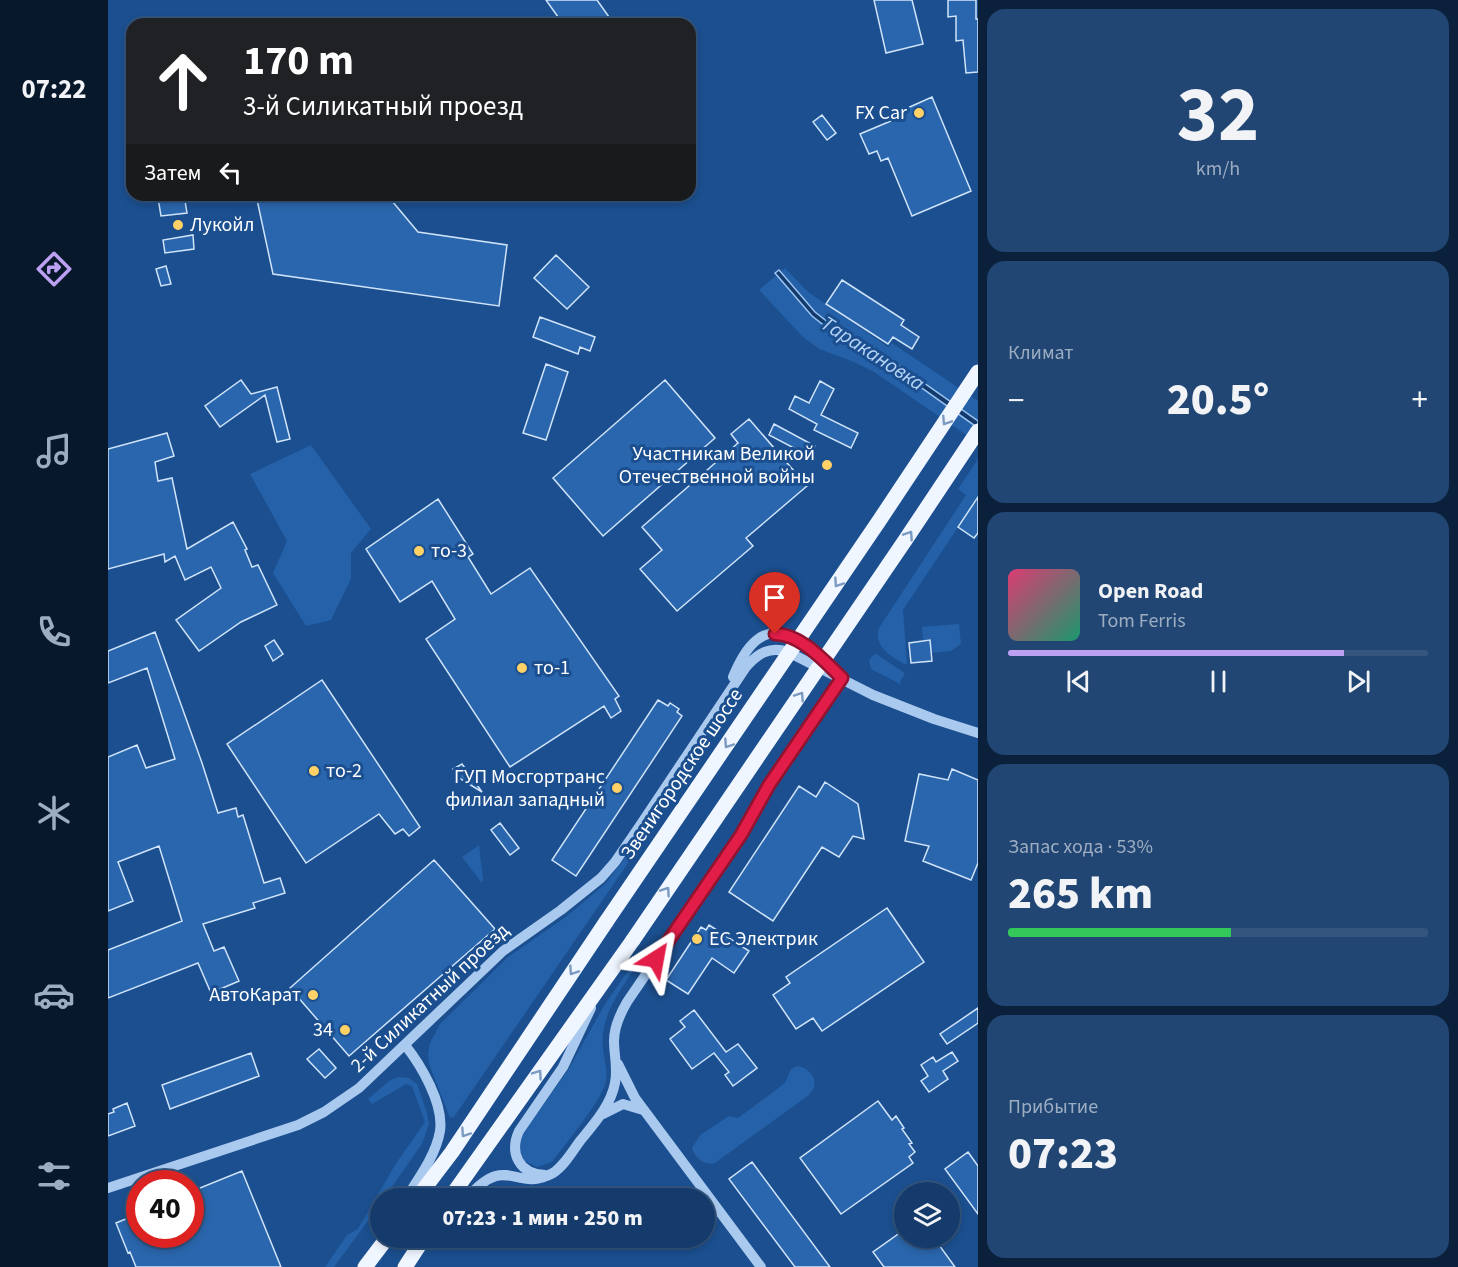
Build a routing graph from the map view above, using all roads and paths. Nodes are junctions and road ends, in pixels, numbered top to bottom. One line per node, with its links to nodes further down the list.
1 (978, 372): 13 (main road, Звенигородское шоссе, one-way to 13, bridge)
2 (978, 431): 5 (main road, one-way to 2, bridge)
3 (842, 678): 4 (street, 2-й Силикатный проезд); 6 (street, 2-й Силикатный проезд); 7 (street)
4 (978, 733)
5 (618, 961): 10 (street); 14 (main road, one-way to 5)
6 (405, 1045): 11 (street, 2-й Силикатный проезд); 12 (street)
7 (616, 1057): 8 (street); 9 (street)
8 (648, 1114): 9 (street); 21 (street)
9 (598, 1118): 10 (street)
10 (548, 1175): 15 (street)
11 (108, 1188)
12 (412, 1188)
13 (425, 1188)
14 (457, 1188)
15 (477, 1188)
16 (378, 1248): 19 (main road)
17 (418, 1248): 20 (main road)
18 (424, 1248): 20 (street)
19 (366, 1266)
20 (406, 1267)
21 (760, 1267)

